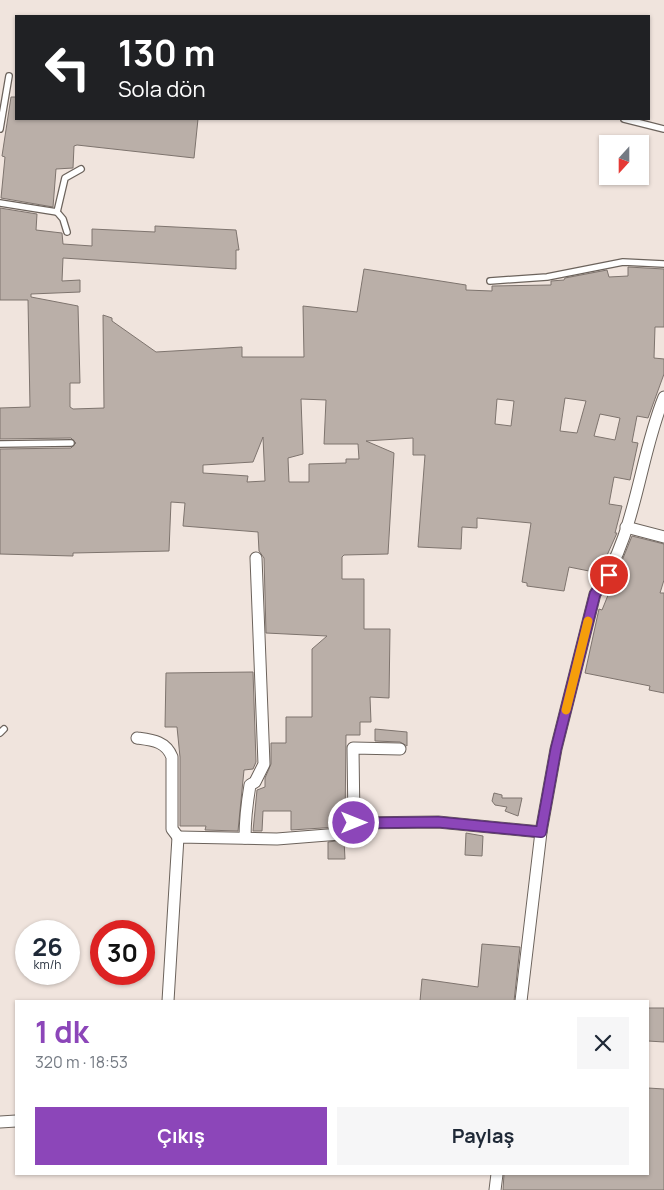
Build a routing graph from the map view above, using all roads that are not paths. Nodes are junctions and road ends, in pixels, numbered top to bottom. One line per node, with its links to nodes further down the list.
1 (8, 76): 3 (lane)
2 (628, 120): 4 (lane)
3 (0, 129)
4 (664, 129)
5 (81, 169): 7 (lane)
6 (0, 203): 7 (lane)
7 (57, 212): 8 (lane)
8 (67, 232)
9 (664, 264): 10 (lane)
10 (490, 281)
11 (664, 397): 14 (street)
12 (71, 443): 13 (lane)
13 (0, 444)
14 (626, 527): 15 (street); 20 (street)
15 (664, 536)
16 (256, 558): 22 (street)
17 (137, 738): 21 (street)
18 (400, 749): 19 (street)
19 (354, 823): 20 (street); 22 (street)
20 (541, 832): 24 (street)
21 (178, 837): 22 (street); 23 (street)
22 (245, 838)
23 (168, 1000)
24 (521, 1000)
25 (15, 1121): 26 (street)
26 (0, 1122)
27 (497, 1175): 28 (street)
28 (495, 1190)

